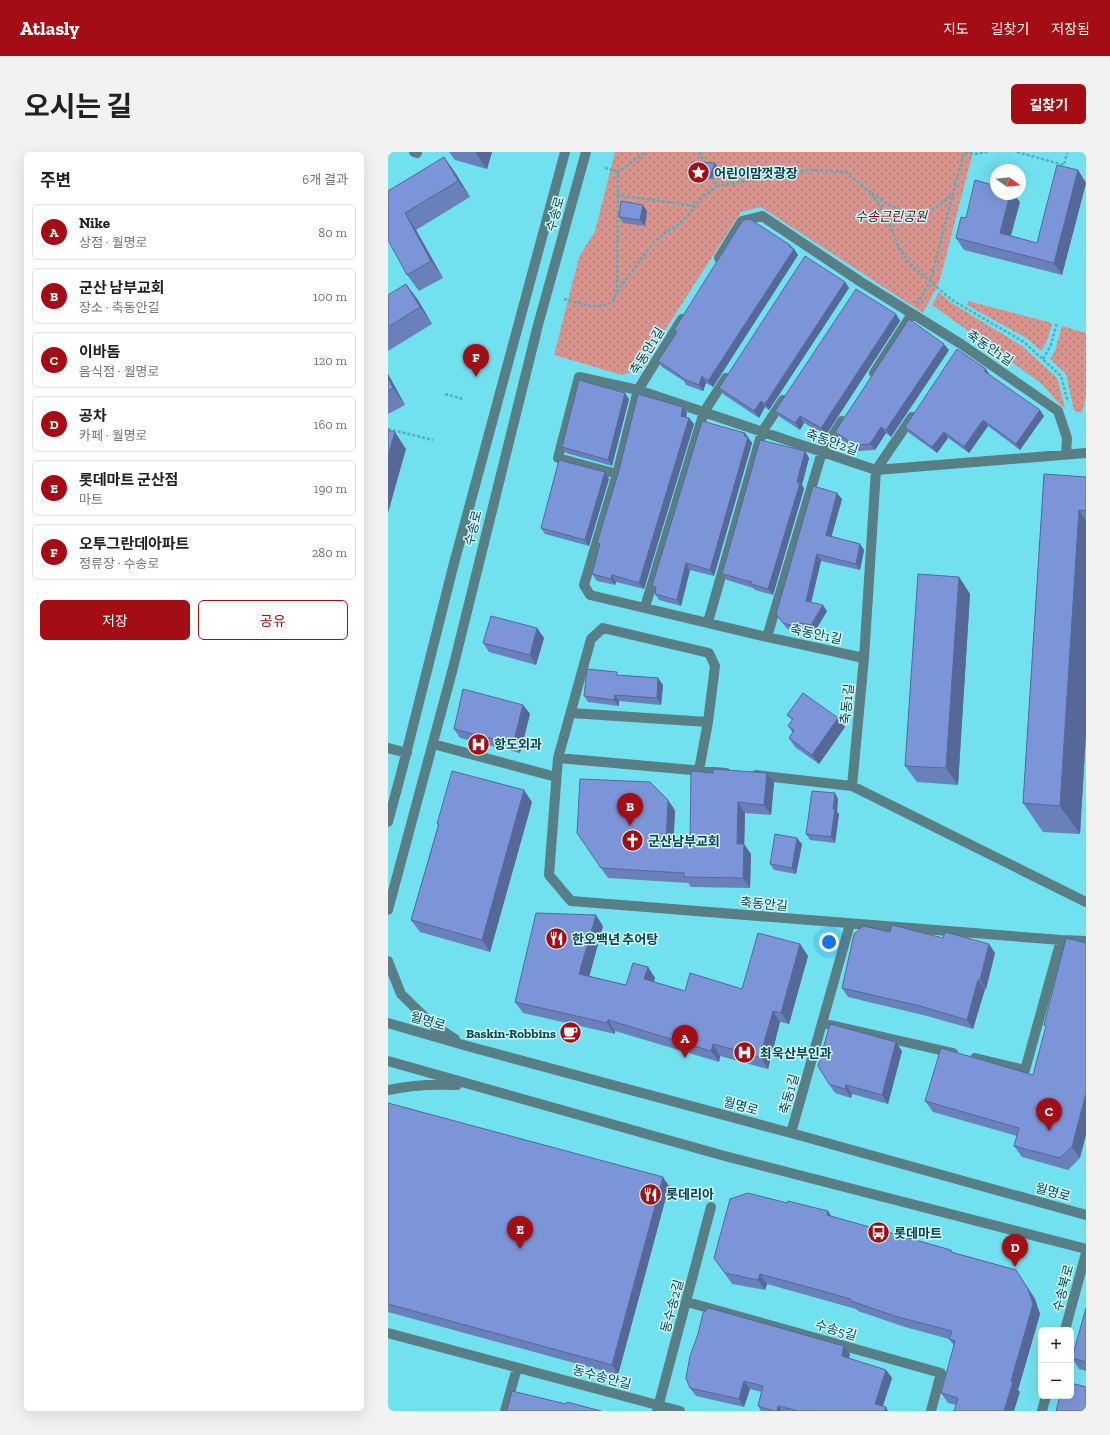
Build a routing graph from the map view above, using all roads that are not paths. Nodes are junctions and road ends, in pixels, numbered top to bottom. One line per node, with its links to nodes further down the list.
1 (565, 152): 27 (street, 수송로)
2 (586, 152): 25 (street, 수송로)
3 (713, 268): 5 (street, 축동안1길)
4 (688, 309): 8 (street, 축동안1길)
5 (912, 314): 7 (street); 15 (street, 축동안1길)
6 (734, 367): 11 (street)
7 (869, 380)
8 (638, 390): 11 (street, 축동안2길); 18 (street, 축동안1길); 18 (street, 축동안2길)
9 (788, 393): 13 (street)
10 (918, 407): 17 (street)
11 (704, 412): 13 (street, 축동안2길); 19 (street)
12 (848, 413): 14 (street)
13 (762, 432): 14 (street, 축동안2길); 20 (street)
14 (822, 452): 17 (street, 축동안2길); 21 (street)
15 (1066, 454): 16 (street, 축동안2길); 17 (street, 축동안2길)
16 (1086, 454)
17 (876, 470): 22 (street, 축동1길)
18 (617, 474): 19 (street, 축동안1길)
19 (645, 607): 20 (street, 축동안1길)
20 (708, 622): 21 (street, 축동안1길)
21 (767, 637): 22 (street, 축동안1길)
22 (864, 658): 31 (street, 축동1길)
23 (572, 713): 24 (street); 24 (street, 축동안길); 28 (street, 축동안길)
24 (708, 722): 29 (street)
25 (433, 744): 30 (street); 34 (street, 수송로)
26 (388, 748): 27 (street)
27 (407, 753): 32 (street, 수송로)
28 (558, 758): 29 (street); 30 (street, 축동안길)
29 (699, 770): 31 (street)
30 (556, 777): 35 (street, 축동안길)
31 (852, 786): 33 (street)
32 (388, 822)
33 (1086, 902)
34 (388, 910)
35 (850, 924): 36 (street, 축동안길); 40 (street, 축동1길)
36 (1061, 940): 37 (street, 축동안길); 40 (street)
37 (1086, 941)
38 (388, 961): 41 (street)
39 (388, 1023): 41 (street, 월명로)
40 (822, 1023): 45 (street, 축동1길)
41 (467, 1046): 45 (street, 월명로)
42 (388, 1061): 43 (street)
43 (474, 1086): 44 (street); 48 (street)
44 (388, 1090)
45 (791, 1133): 47 (street, 월명로)
46 (711, 1207): 50 (street, 동수송2길)
47 (1086, 1215)
48 (1086, 1249)
49 (1086, 1253): 51 (street, 수송북로)
50 (687, 1302): 55 (street, 동수송2길); 58 (street, 수송5길)
51 (1066, 1327)
52 (388, 1333): 53 (street, 동수송안길)
53 (517, 1368): 55 (street, 동수송안길); 56 (street)
54 (1045, 1399): 59 (street)
55 (658, 1409): 57 (street, 동수송안길)
56 (505, 1411)
57 (680, 1411)
58 (931, 1411)
59 (1042, 1411)

